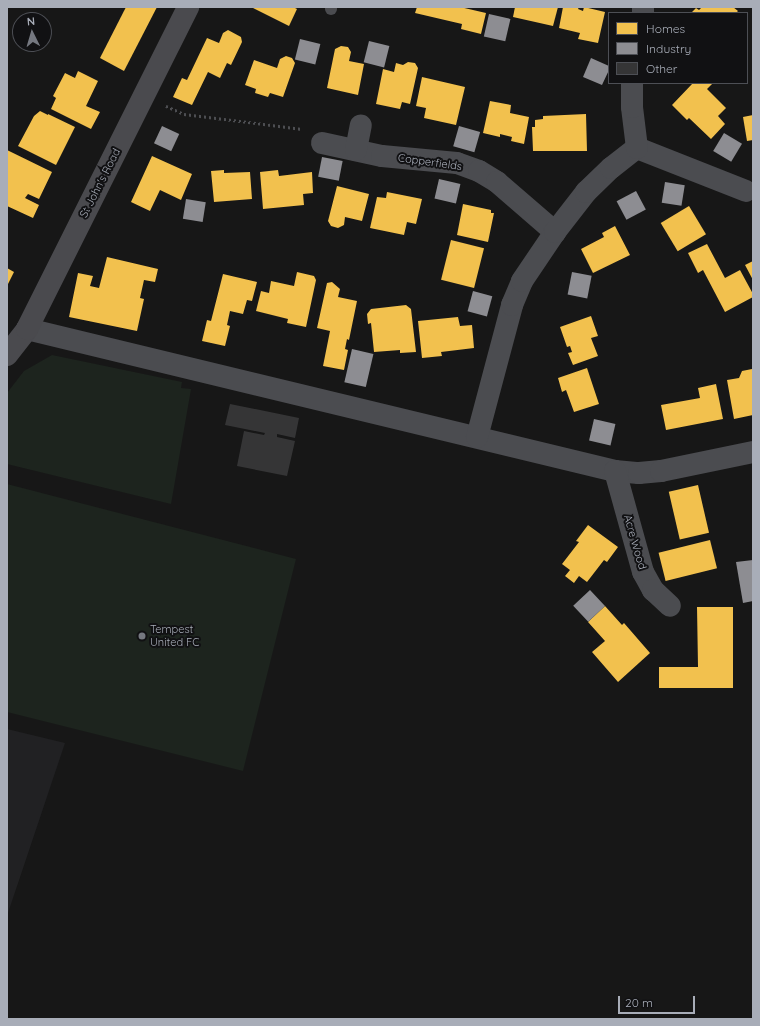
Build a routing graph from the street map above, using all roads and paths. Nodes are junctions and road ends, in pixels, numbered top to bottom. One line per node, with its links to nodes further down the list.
1 (188, 7): 3 (street, St John's Road)
2 (632, 84): 6 (street)
3 (143, 97): 5 (path); 10 (street, St John's Road)
4 (361, 125): 7 (street)
5 (322, 143): 7 (street, Copperfields)
6 (637, 148): 8 (street); 9 (street)
7 (356, 150): 9 (street, Copperfields)
8 (747, 195)
9 (555, 232): 12 (street)
10 (27, 329): 11 (street, St John's Road); 12 (street)
11 (7, 355)
12 (477, 437): 14 (street)
13 (753, 452): 14 (street)
14 (615, 471): 15 (street, Acre Wood)
15 (670, 606)

